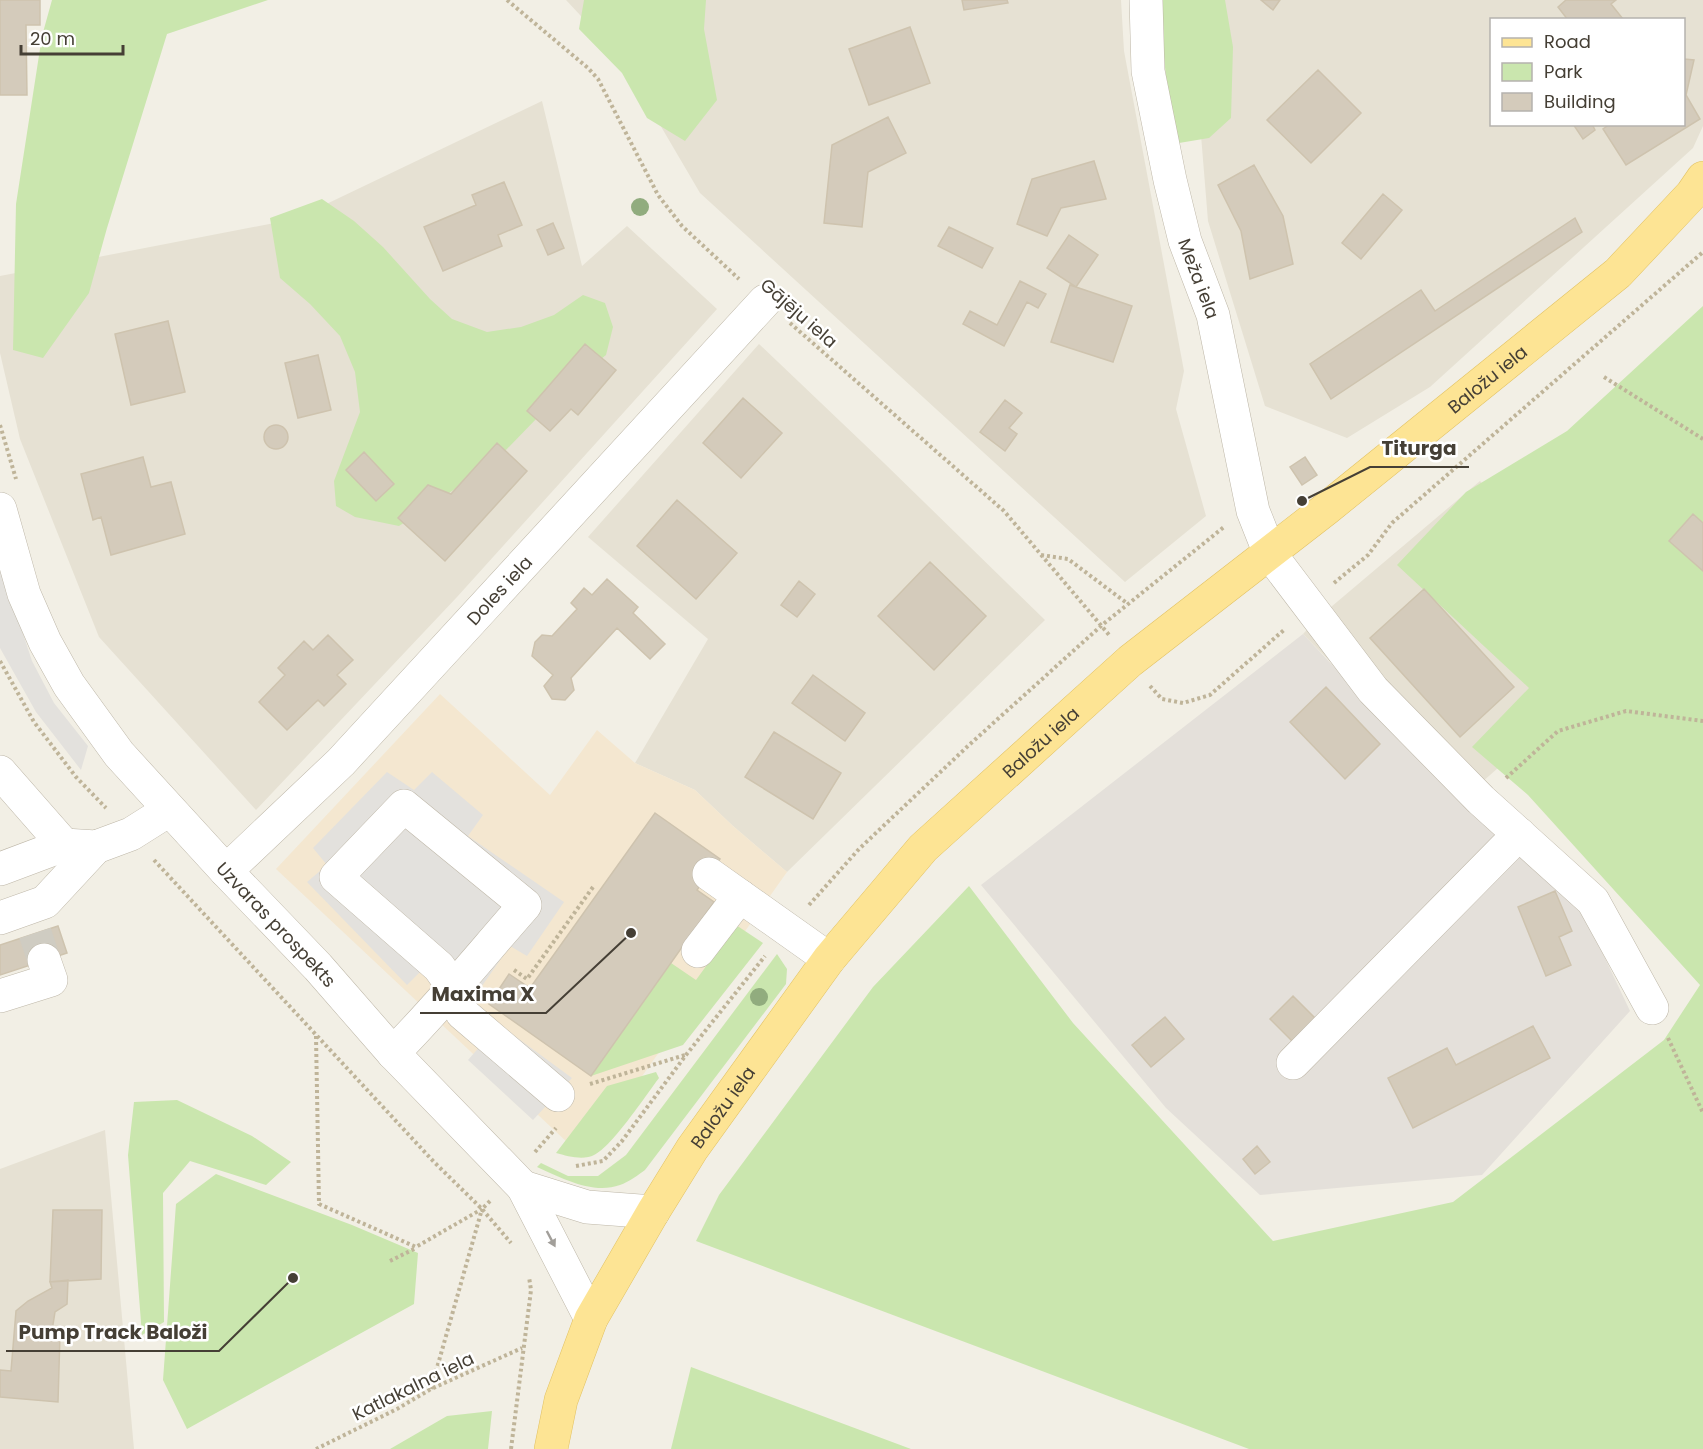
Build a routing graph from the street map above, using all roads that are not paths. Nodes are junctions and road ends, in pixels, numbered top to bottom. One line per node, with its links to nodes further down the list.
1 (1146, 0): 5 (street, Meža iela)
2 (1703, 178): 5 (main road, Baložu iela)
3 (765, 302): 12 (street, Doles iela)
4 (8, 495): 7 (street, Uzvaras prospekts)
5 (1270, 554): 8 (street, Meža iela); 17 (main road, Baložu iela)
6 (0, 772): 9 (street)
7 (169, 810): 10 (street); 12 (street, Uzvaras prospekts)
8 (1519, 834): 20 (street, Meža iela); 22 (street)
9 (64, 845): 10 (street); 11 (street)
10 (96, 847): 15 (street)
11 (0, 869)
12 (226, 871): 21 (street, Uzvaras prospekts)
13 (709, 874): 14 (street)
14 (740, 896): 16 (street); 17 (street)
15 (27, 930): 19 (street)
16 (699, 951)
17 (829, 958): 25 (main road, Baložu iela)
18 (453, 987): 18 (street); 21 (street); 23 (street)
19 (0, 996)
20 (1652, 1008)
21 (393, 1053): 24 (street, Uzvaras prospekts)
22 (1293, 1064)
23 (567, 1103)
24 (523, 1173): 25 (street); 26 (street, Uzvaras prospekts, one-way to 26)
25 (653, 1212): 26 (main road, Baložu iela)
26 (591, 1318): 27 (main road, Baložu iela)
27 (551, 1449)

